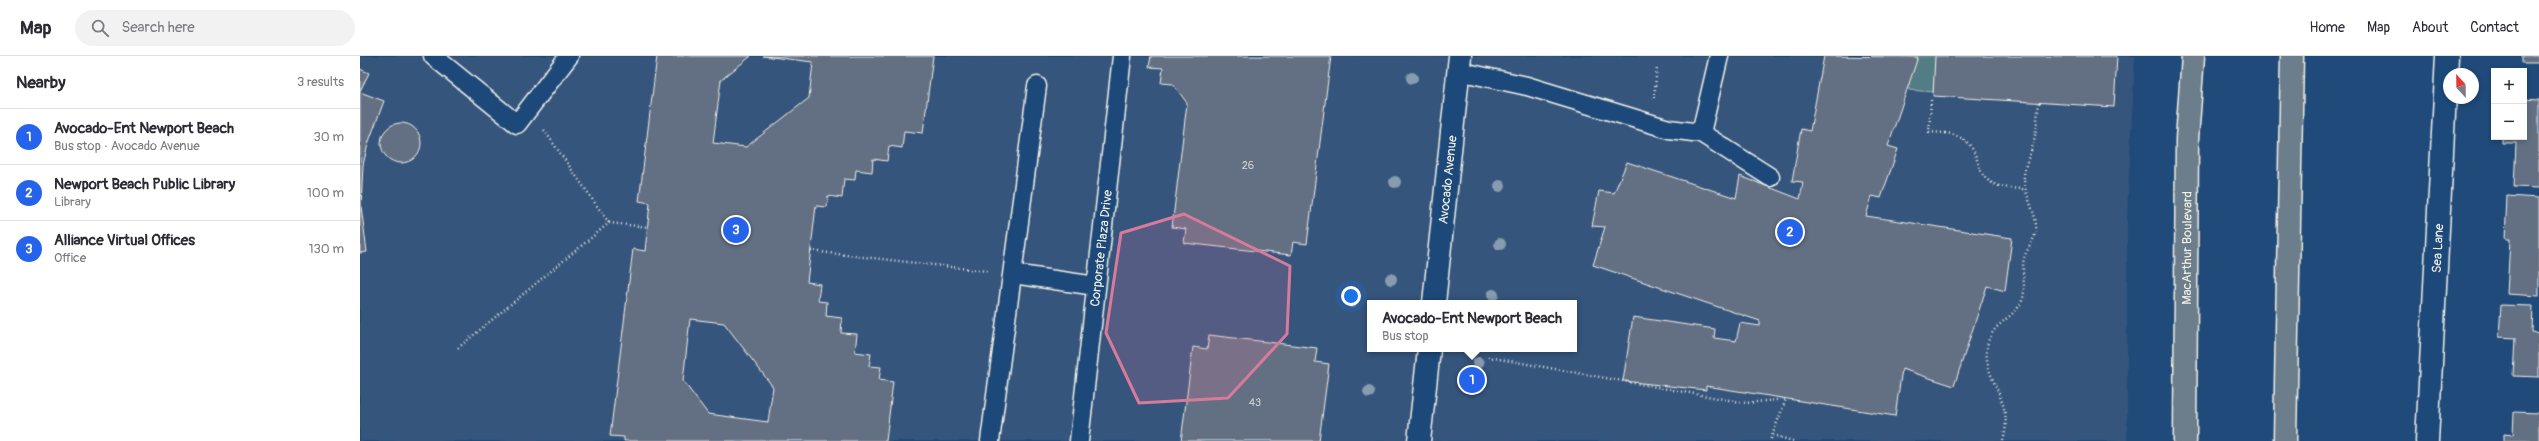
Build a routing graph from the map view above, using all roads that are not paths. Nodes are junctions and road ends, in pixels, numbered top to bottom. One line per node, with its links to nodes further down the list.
1 (433, 56): 2 (lane)
2 (569, 56)
3 (1122, 56): 13 (lane, Corporate Plaza Drive)
4 (1719, 56): 10 (lane)
5 (2193, 56): 19 (main road, MacArthur Boulevard)
6 (2292, 56): 20 (main road)
7 (2447, 56): 21 (street, Sea Lane)
8 (1459, 64): 10 (lane); 14 (street, Avocado Avenue)
9 (1037, 86): 12 (lane)
10 (1701, 133): 11 (lane)
11 (1770, 177)
12 (1013, 274): 13 (lane); 16 (lane)
13 (1096, 286): 17 (lane, Corporate Plaza Drive)
14 (1434, 300)
15 (1429, 352): 18 (street)
16 (990, 441)
17 (1079, 441)
18 (1419, 441)
19 (2185, 441)
20 (2285, 441)
21 (2427, 441)

